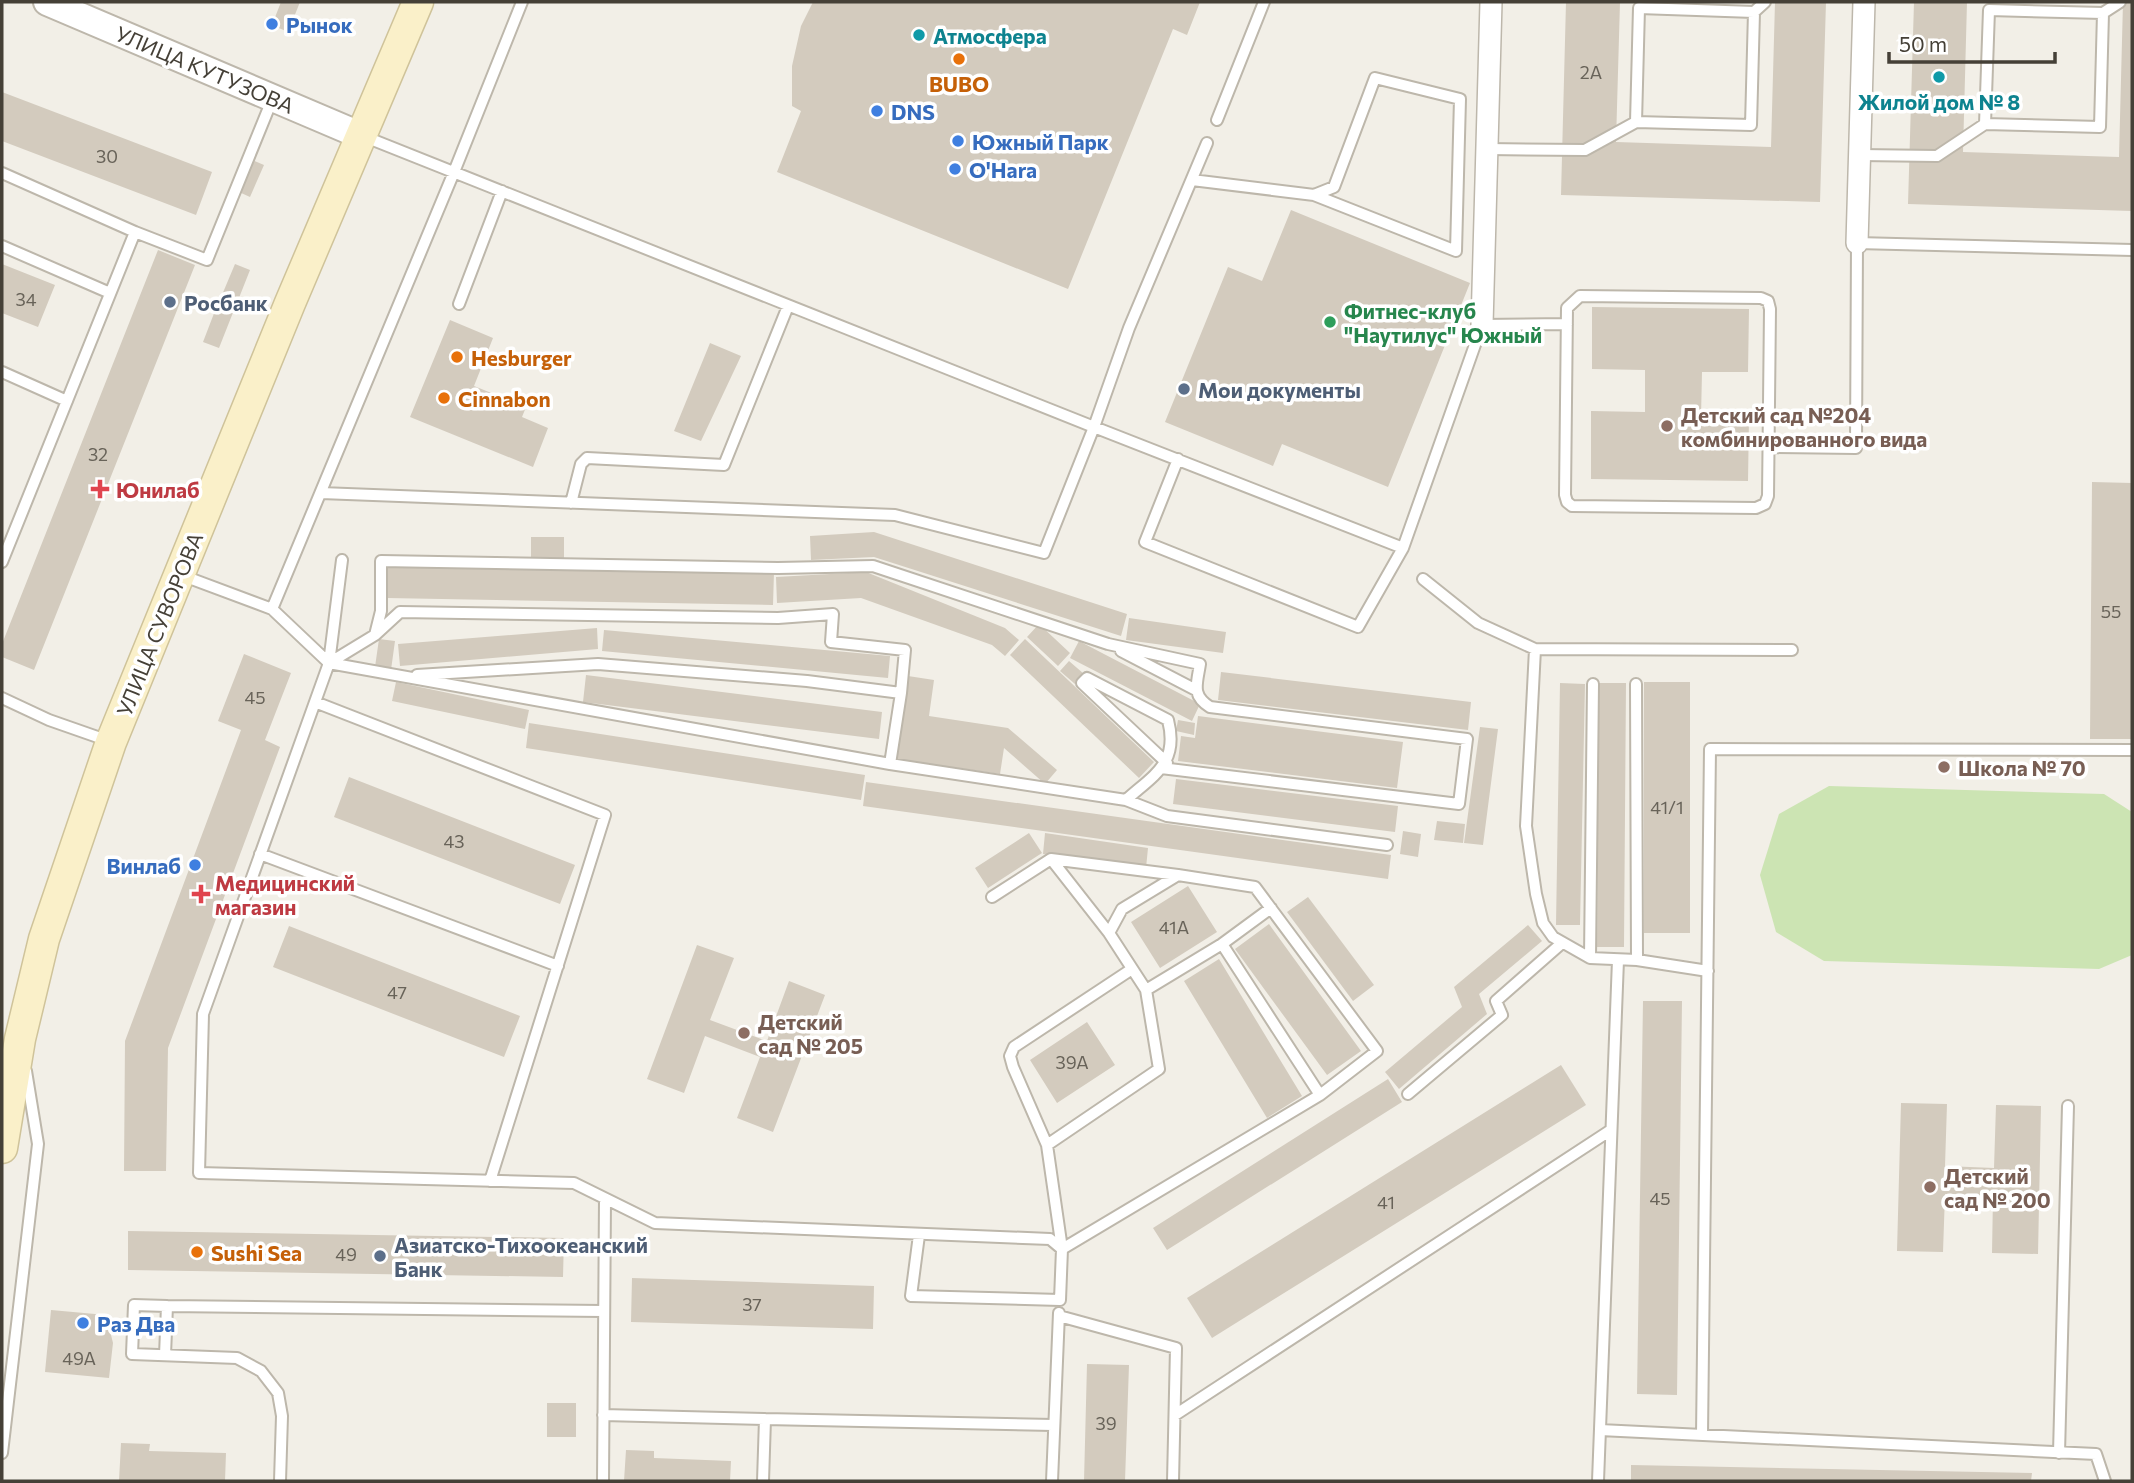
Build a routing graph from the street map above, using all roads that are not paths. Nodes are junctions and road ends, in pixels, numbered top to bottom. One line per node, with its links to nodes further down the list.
1 (47, 2): 13 (street, УЛИЦА КУТУЗОВА)
2 (418, 2): 12 (main road, УЛИЦА СУВОРОВА)
3 (433, 2): 12 (lane)
4 (522, 2): 21 (lane)
5 (1264, 2): 14 (lane)
6 (1491, 2): 19 (street)
7 (1765, 2): 10 (lane)
8 (1864, 2): 20 (street)
9 (2120, 2): 11 (lane)
10 (1754, 12): 15 (lane); 15 (lane)
11 (2103, 13): 16 (lane); 16 (lane)
12 (401, 43): 17 (main road, УЛИЦА СУВОРОВА)
13 (273, 97): 17 (street, УЛИЦА КУТУЗОВА); 26 (lane)
14 (1217, 120)
15 (1636, 122): 19 (lane)
16 (1985, 124): 20 (lane)
17 (362, 136): 21 (lane); 46 (main road, УЛИЦА СУВОРОВА)
18 (1208, 143): 23 (lane)
19 (1487, 149): 34 (street)
20 (1860, 155): 27 (street)
21 (454, 172): 24 (lane); 40 (lane)
22 (2, 173): 26 (lane)
23 (1192, 180): 25 (lane); 37 (lane)
24 (502, 191): 31 (lane); 32 (lane)
25 (1314, 195): 25 (lane)
26 (135, 232): 30 (lane)
27 (1857, 243): 29 (lane); 38 (lane)
28 (2, 246): 30 (lane)
29 (2132, 250)
30 (110, 293): 36 (lane)
31 (459, 303)
32 (789, 306): 37 (lane); 41 (lane)
33 (1567, 324): 34 (lane); 38 (lane); 38 (lane)
34 (1482, 325): 43 (lane)
35 (2, 372): 36 (lane)
36 (67, 401): 42 (lane)
37 (1094, 427): 39 (lane); 41 (lane)
38 (1769, 447)
39 (1178, 459): 43 (lane); 43 (lane)
40 (321, 493): 41 (lane); 48 (lane)
41 (571, 503)
42 (5, 546): 45 (lane)
43 (1403, 548)
44 (342, 560): 53 (lane)
45 (2, 562)
46 (179, 574): 48 (lane); 61 (main road, УЛИЦА СУВОРОВА)
47 (1423, 579): 51 (lane)
48 (272, 609): 53 (lane)
49 (375, 635): 50 (lane); 53 (lane); 58 (lane)
50 (1108, 644): 57 (lane); 57 (lane)
51 (1535, 649): 52 (lane); 73 (lane)
52 (1792, 650)
53 (329, 663): 54 (lane); 60 (lane)
54 (400, 676): 58 (lane); 63 (lane)
55 (1593, 684): 75 (lane)
56 (1636, 684): 77 (lane)
57 (1196, 690): 64 (lane)
58 (901, 693): 63 (lane)
59 (2, 698): 61 (lane)
60 (315, 702): 67 (lane); 78 (lane)
61 (111, 742): 82 (main road, УЛИЦА СУВОРОВА)
62 (2132, 750): 80 (lane)
63 (890, 764): 65 (lane)
64 (1164, 765): 64 (lane); 65 (lane)
65 (1126, 800): 66 (lane)
66 (1387, 845)
67 (260, 854): 78 (lane); 89 (lane)
68 (1051, 859): 69 (lane); 70 (lane); 72 (lane)
69 (1178, 875): 71 (lane); 72 (lane)
70 (992, 897)
71 (1271, 908): 74 (lane); 84 (lane)
72 (1109, 933): 79 (lane)
73 (1562, 943): 75 (lane); 83 (lane)
74 (1222, 944): 81 (lane); 84 (lane)
75 (1590, 958): 76 (lane)
76 (1618, 960): 77 (lane); 86 (lane)
77 (1637, 960): 80 (lane)
78 (558, 966): 89 (lane)
79 (1132, 969): 81 (lane); 87 (lane)
80 (1708, 971): 103 (lane)
81 (1146, 990): 87 (lane)
82 (16, 1037): 88 (main road, УЛИЦА СУВОРОВА); 105 (lane)
83 (1408, 1094)
84 (1320, 1095): 92 (lane)
85 (2067, 1105): 104 (lane)
86 (1611, 1130): 99 (lane); 102 (lane)
87 (1047, 1145): 92 (lane)
88 (2, 1148)
89 (490, 1181): 90 (lane)
90 (605, 1199): 91 (lane); 95 (lane)
91 (919, 1235): 92 (lane); 93 (lane)
92 (1062, 1249): 93 (lane)
93 (1060, 1300): 96 (lane)
94 (167, 1306): 95 (lane); 97 (lane); 97 (lane)
95 (603, 1311): 98 (lane)
96 (1059, 1317): 99 (lane); 101 (lane)
97 (165, 1354): 106 (lane)
98 (603, 1415): 100 (lane); 107 (lane)
99 (1175, 1415): 110 (lane)
100 (765, 1419): 101 (lane); 108 (lane)
101 (1054, 1425): 109 (lane)
102 (1600, 1430): 103 (lane); 111 (lane)
103 (1702, 1435): 104 (lane)
104 (2059, 1452): 112 (lane)
105 (2, 1454)
106 (280, 1481)
107 (603, 1481)
108 (763, 1481)
109 (1052, 1481)
110 (1173, 1481)
111 (1598, 1481)
112 (2105, 1481)

